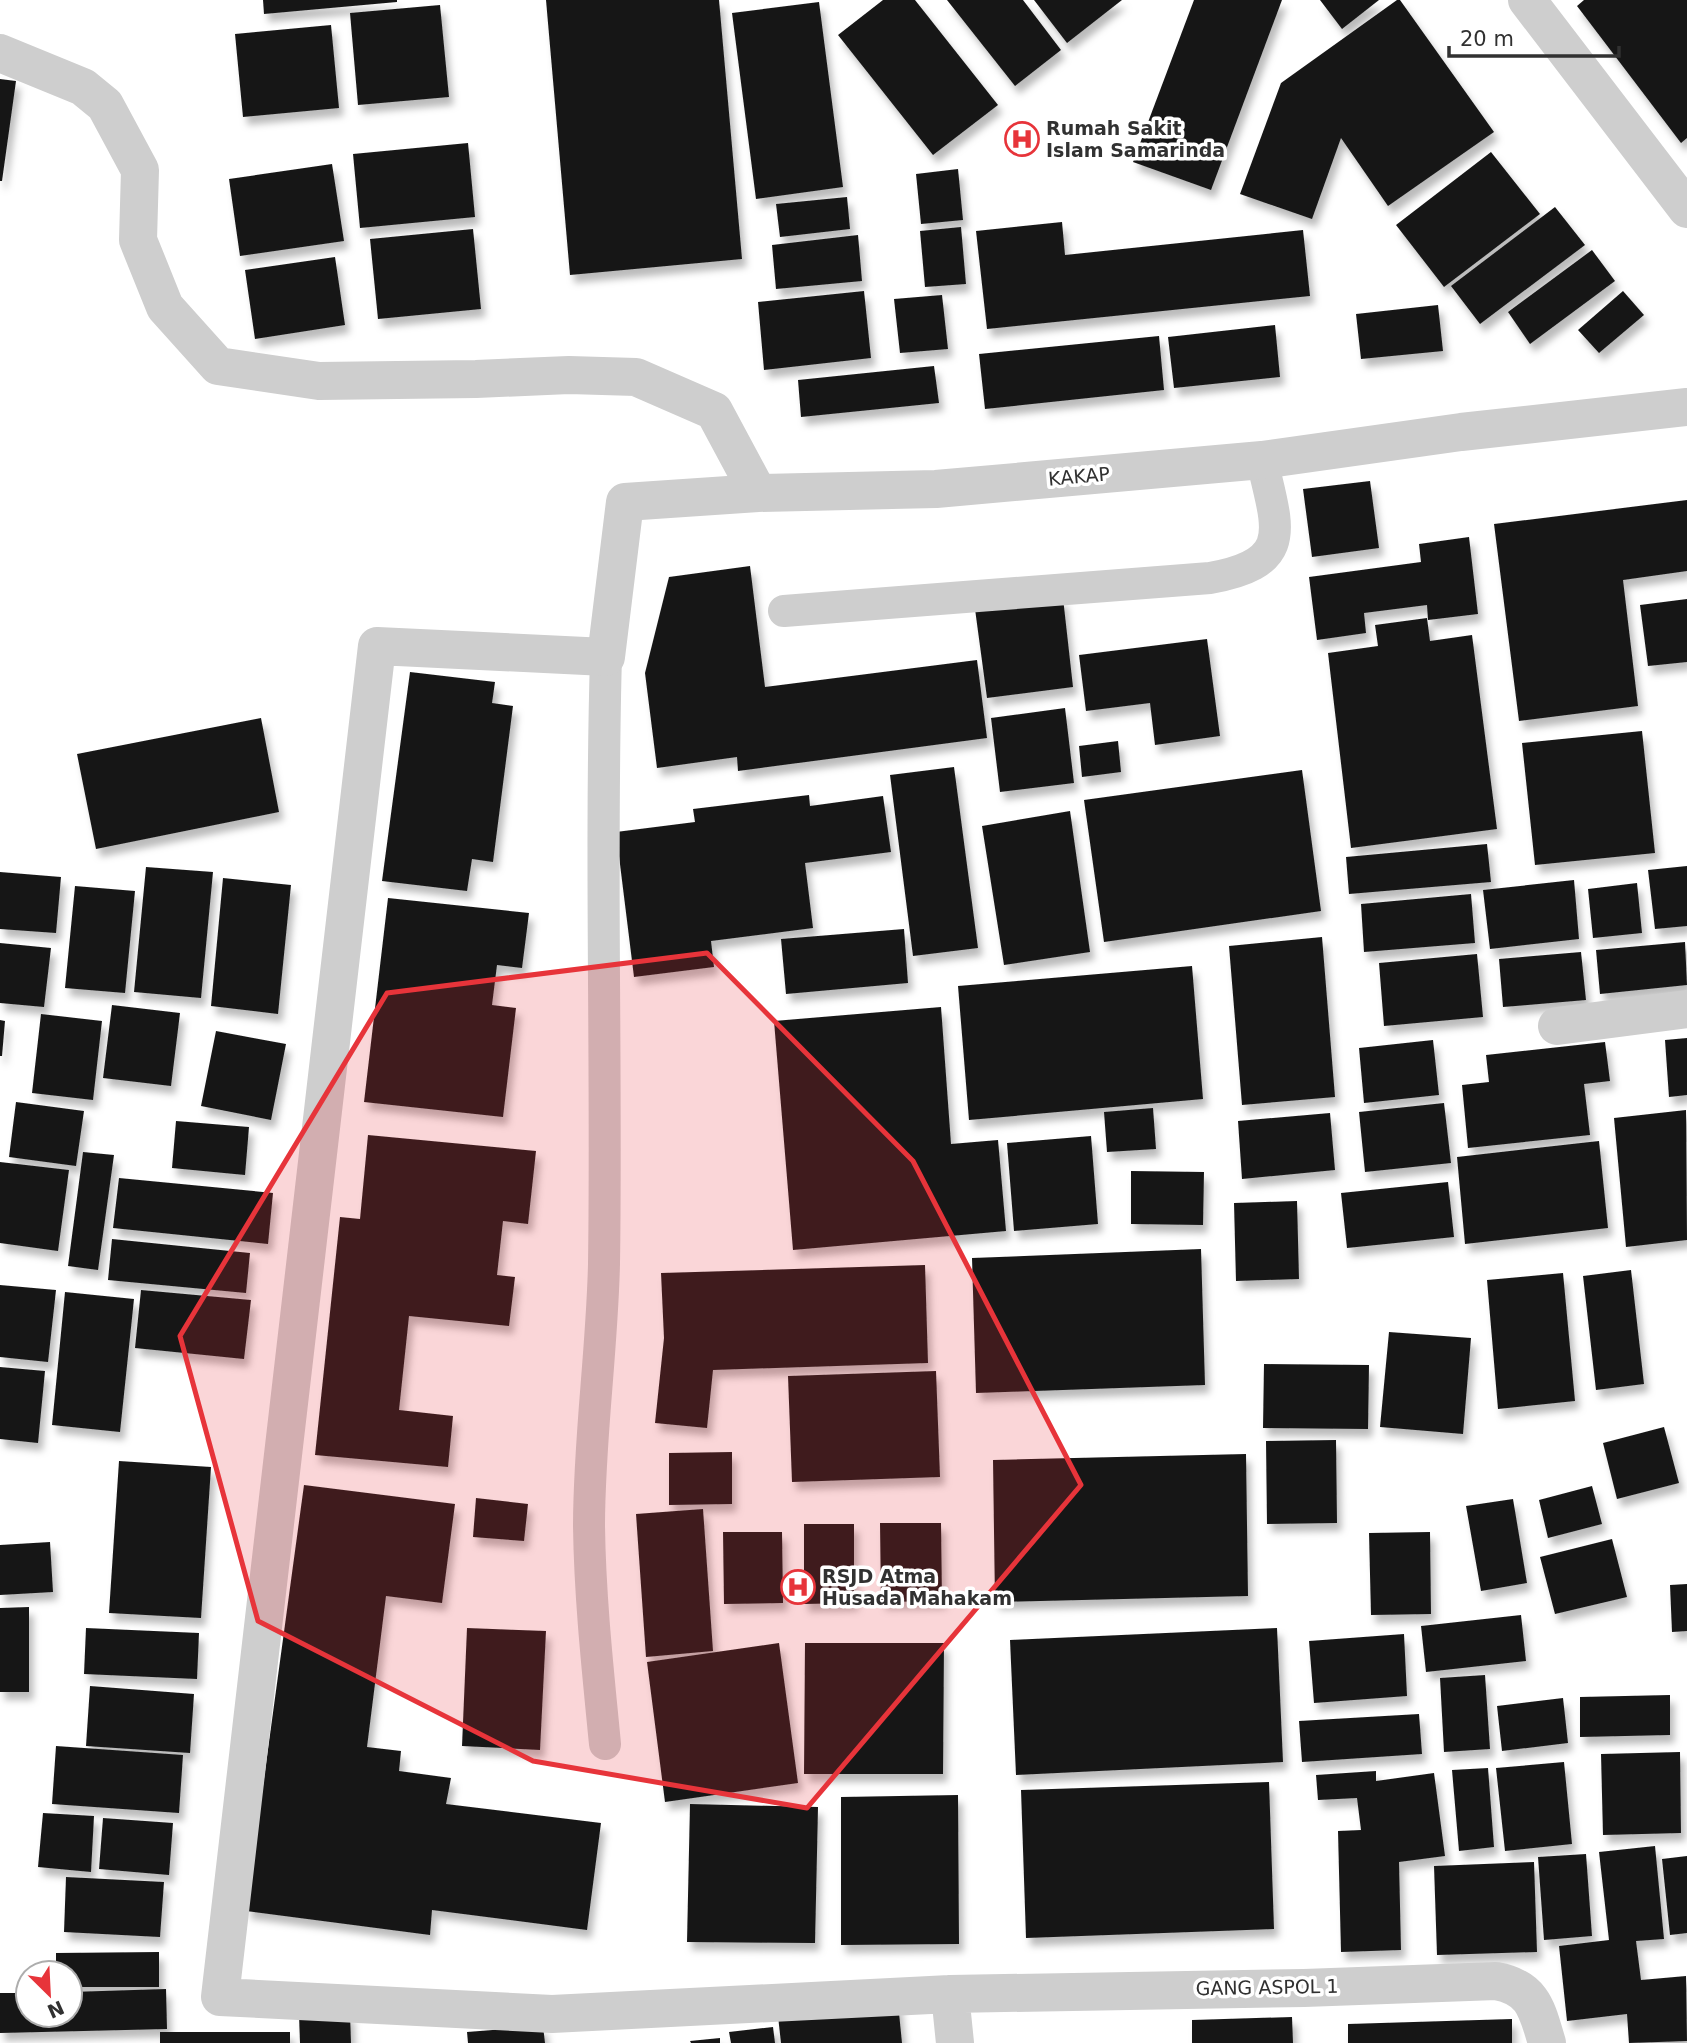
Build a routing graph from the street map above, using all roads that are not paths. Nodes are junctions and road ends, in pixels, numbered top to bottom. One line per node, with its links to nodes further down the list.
1 (1527, 0): 3 (street)
2 (0, 53): 6 (street)
3 (1687, 209)
4 (1687, 407): 5 (street, KAKAP)
5 (1262, 460): 6 (street, KAKAP); 7 (lane)
6 (758, 493): 8 (street, KAKAP)
7 (784, 611)
8 (606, 657): 11 (lane); 13 (street, GANG ASPOL 1)
9 (1687, 1009): 10 (street)
10 (1557, 1026)
11 (606, 1744)
12 (950, 1994): 13 (street, GANG ASPOL 1); 14 (street); 15 (street, GANG ASPOL 1)
13 (553, 2029)
14 (955, 2043)
15 (1547, 2043)

